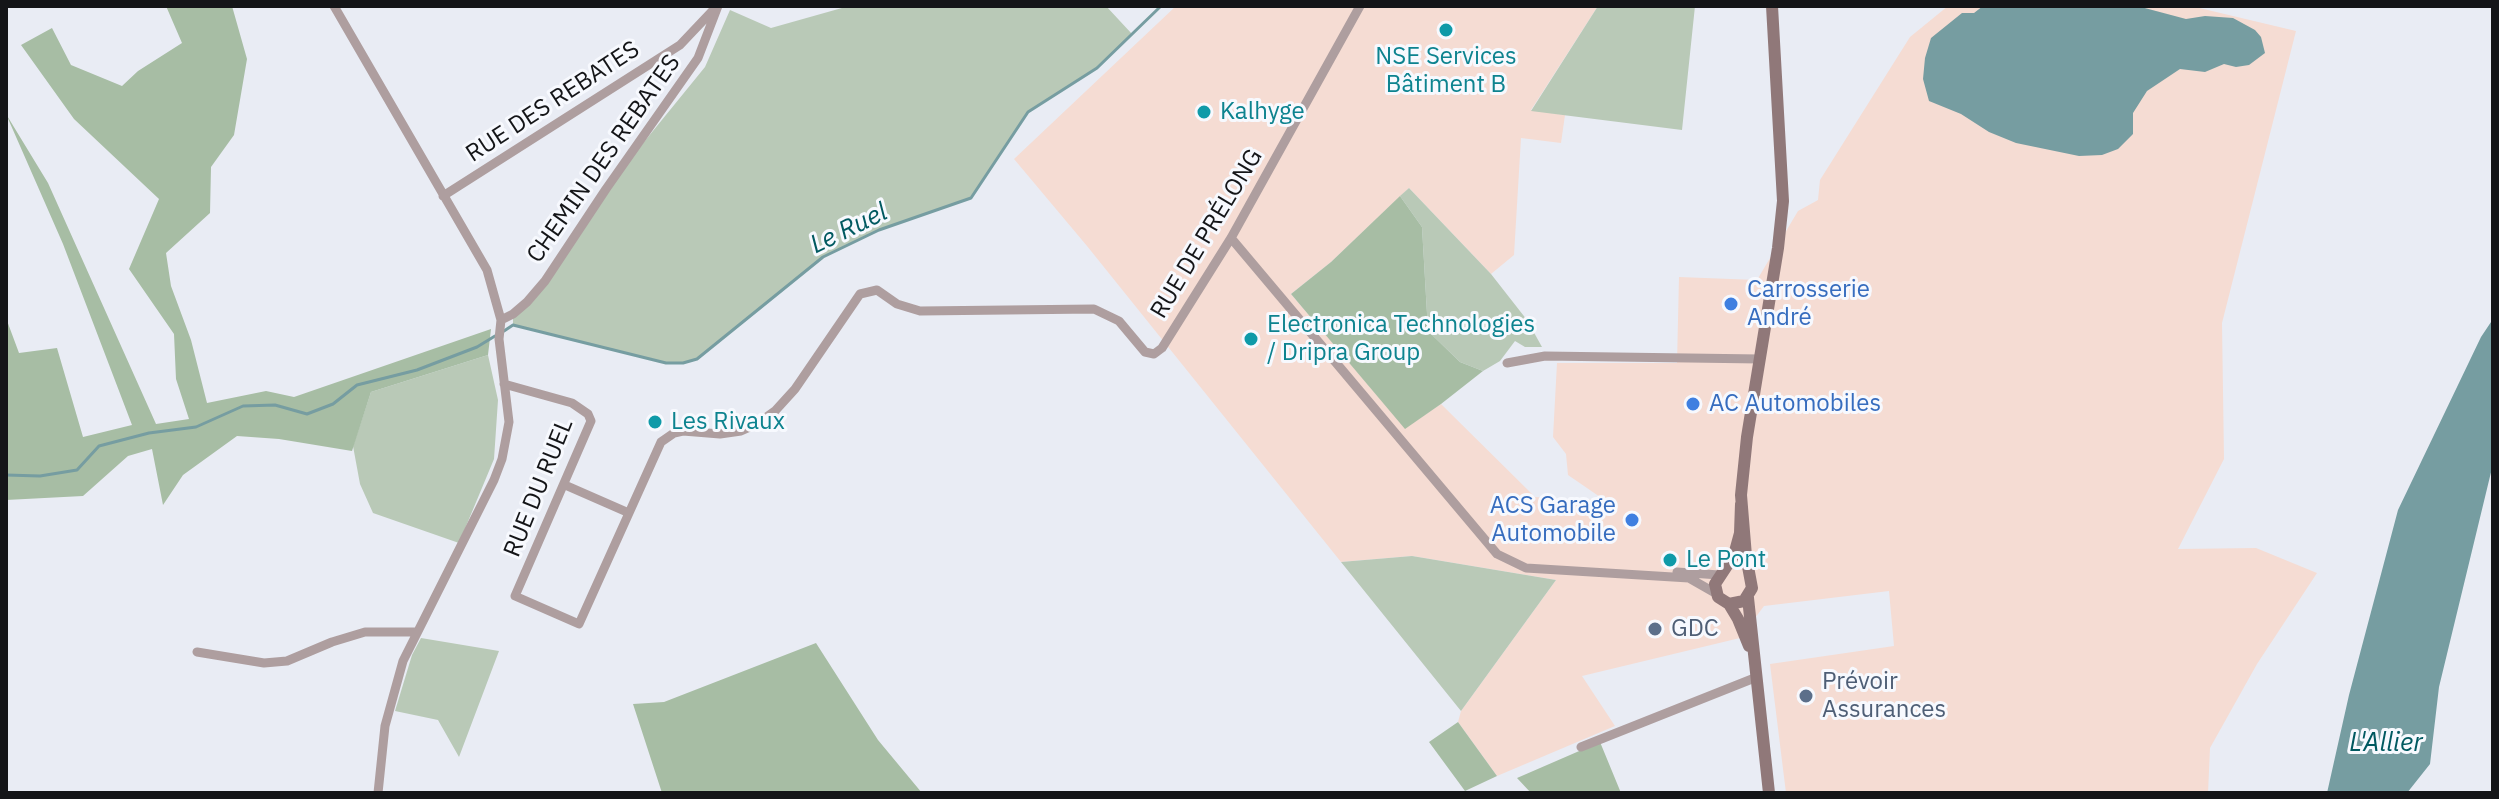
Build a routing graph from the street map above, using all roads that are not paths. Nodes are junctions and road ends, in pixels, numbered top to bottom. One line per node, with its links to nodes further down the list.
1 (334, 6): 5 (street)
2 (718, 6): 5 (street, RUE DES REBATES); 7 (street, CHEMIN DES REBATES)
3 (1360, 6): 6 (street, RUE DE PRÉLONG)
4 (1772, 6): 8 (main road)
5 (443, 196): 7 (street)
6 (1231, 238): 13 (street, RUE DE PRÉLONG); 15 (street)
7 (501, 320): 10 (street)
8 (1760, 359): 9 (street); 12 (main road)
9 (1507, 363)
10 (504, 384): 11 (street, RUE DU RUEL); 20 (street)
11 (565, 485): 13 (street); 13 (street, RUE DU RUEL)
12 (1741, 504): 14 (main road); 16 (main road)
13 (629, 513)
14 (1722, 572): 15 (street); 16 (main road); 17 (main road)
15 (1653, 574): 17 (street)
16 (1749, 578): 18 (main road)
17 (1717, 594): 19 (main road)
18 (1748, 598): 19 (main road); 22 (main road)
19 (1729, 604): 22 (main road)
20 (415, 632): 21 (street); 24 (street)
21 (197, 652)
22 (1756, 670): 23 (street); 25 (main road)
23 (1581, 747)
24 (378, 793)
25 (1769, 793)

